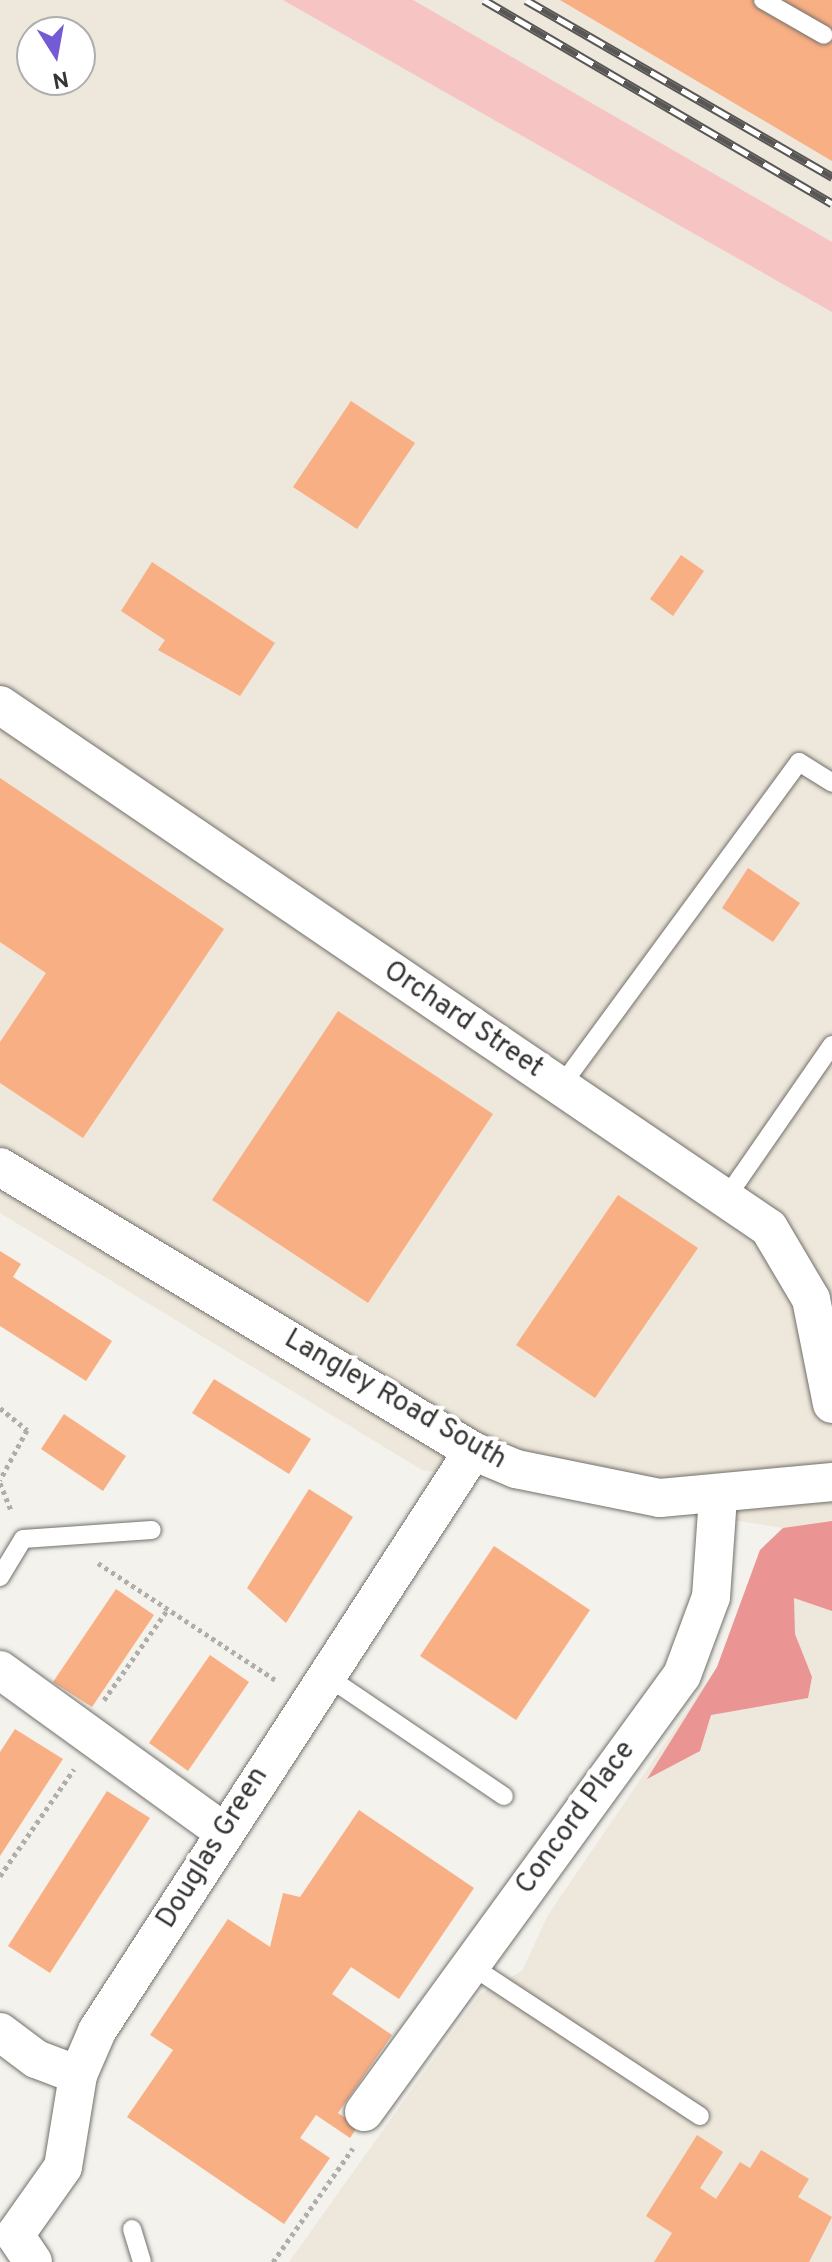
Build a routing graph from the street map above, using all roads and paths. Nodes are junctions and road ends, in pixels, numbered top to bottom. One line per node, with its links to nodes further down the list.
1 (763, 0): 2 (lane)
2 (824, 35)
3 (0, 705): 6 (street, Orchard Street)
4 (832, 783): 6 (lane)
5 (832, 1045): 8 (lane)
6 (561, 1086): 8 (street, Orchard Street)
7 (0, 1167): 11 (street, Langley Road South)
8 (726, 1198): 9 (street, Orchard Street)
9 (832, 1404)
10 (0, 1408): 12 (path)
11 (473, 1451): 14 (street, Langley Road South); 20 (street, Douglas Green)
12 (0, 1480)
13 (832, 1482): 14 (street, Langley Road South)
14 (718, 1497): 25 (street, Concord Place)
15 (152, 1530): 16 (lane)
16 (88, 1534): 17 (lane); 18 (path)
17 (0, 1577)
18 (168, 1609): 20 (path); 21 (path)
19 (0, 1670): 21 (street)
20 (316, 1688): 22 (lane); 23 (street, Douglas Green)
21 (89, 1734): 23 (street); 24 (path)
22 (504, 1796)
23 (221, 1830): 27 (street, Douglas Green)
24 (0, 1876)
25 (470, 1965): 28 (street, Concord Place); 29 (lane)
26 (0, 2032): 27 (street)
27 (78, 2075): 31 (street, Douglas Green)
28 (364, 2112): 33 (path)
29 (700, 2116)
30 (132, 2229): 32 (lane)
31 (16, 2245)
32 (142, 2262)
33 (273, 2262)

